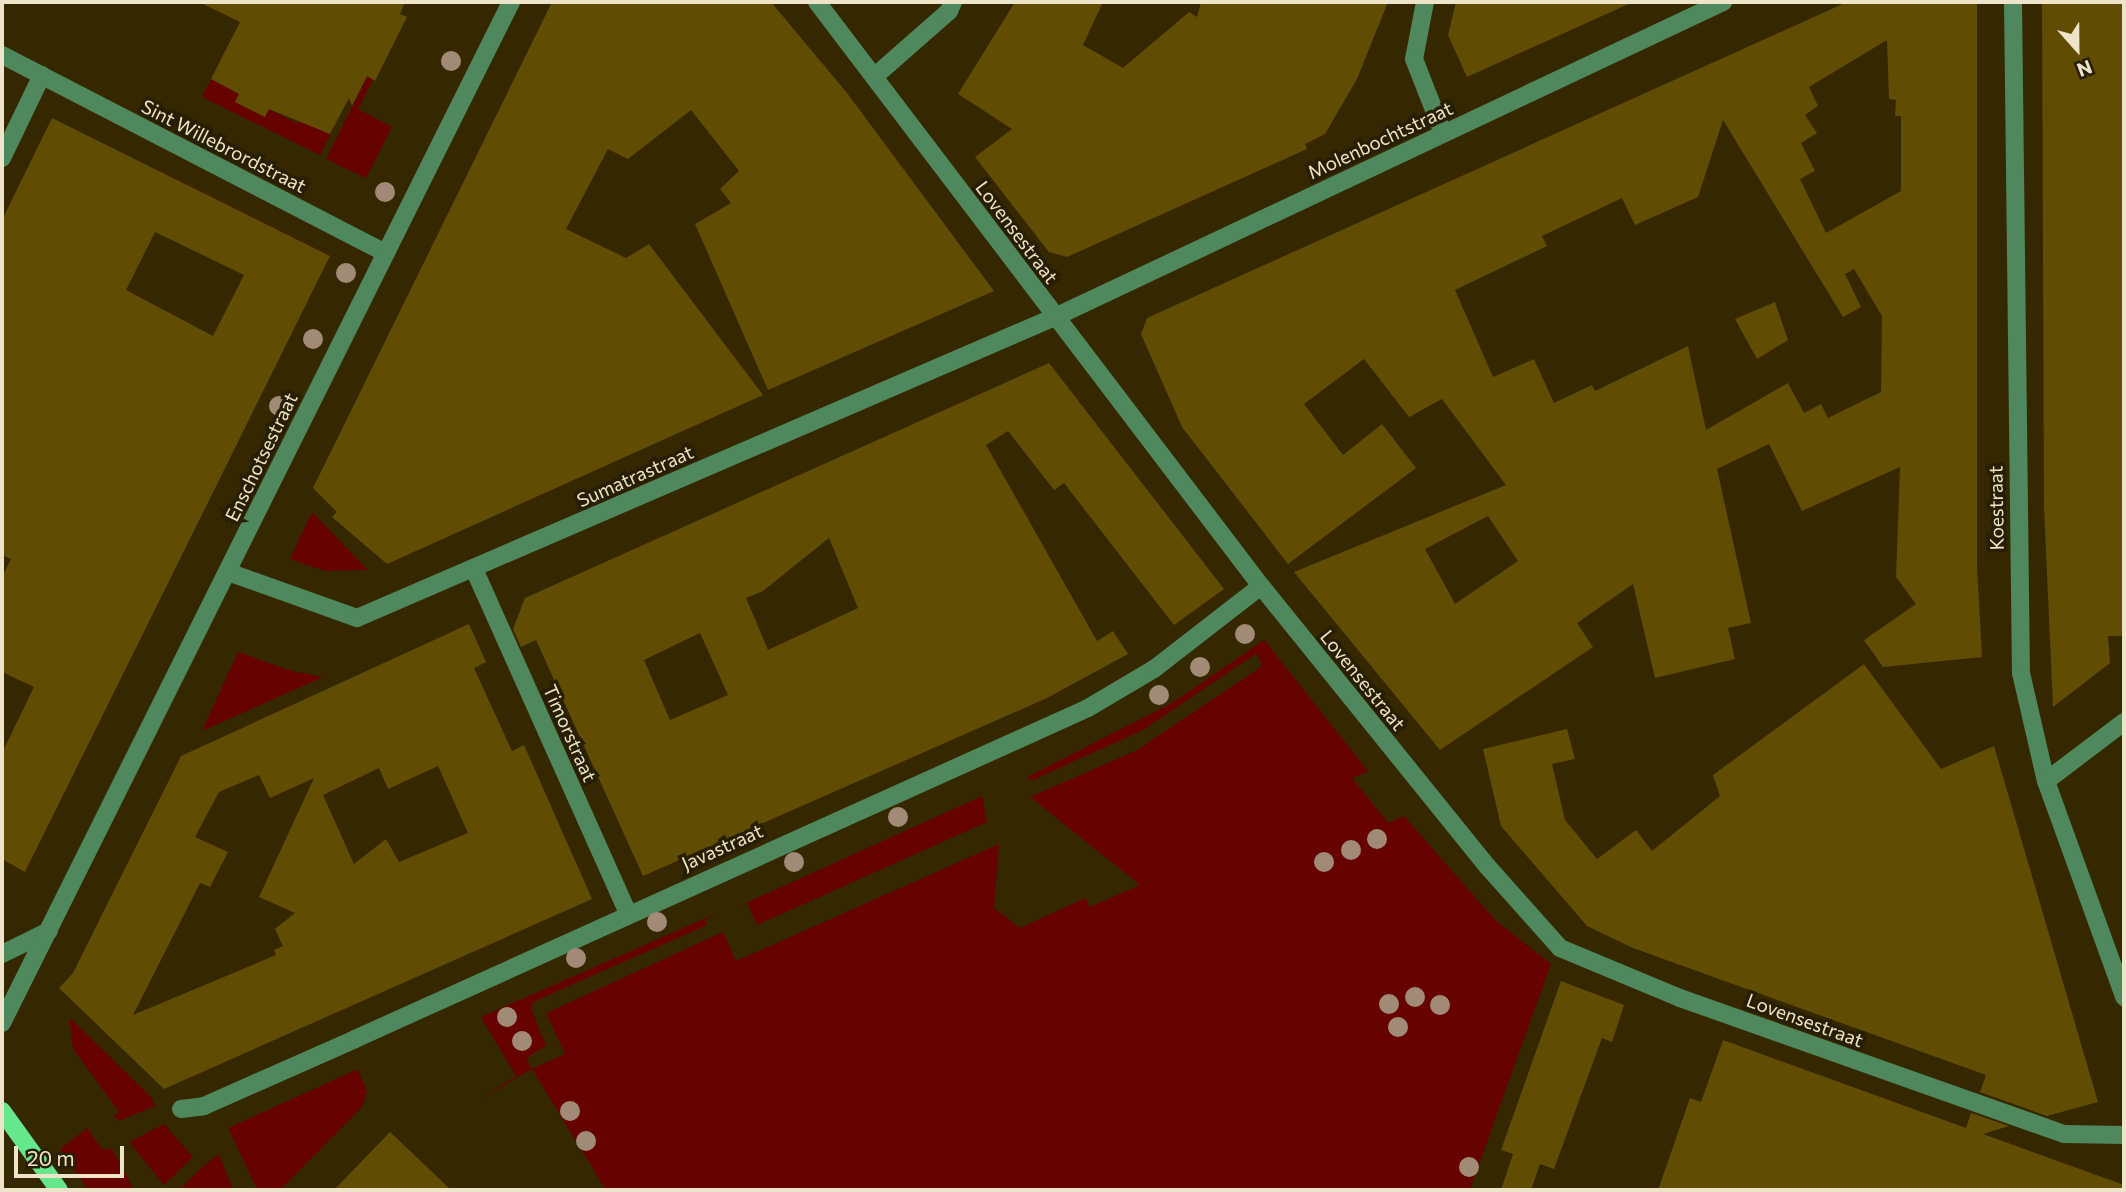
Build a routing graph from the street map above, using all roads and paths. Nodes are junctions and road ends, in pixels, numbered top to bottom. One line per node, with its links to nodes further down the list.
1 (511, 2): 12 (street, Enschotsestraat)
2 (817, 2): 9 (street, Lovensestraat)
3 (953, 2): 9 (street)
4 (1425, 2): 10 (street)
5 (1723, 2): 10 (street, Molenbochtstraat)
6 (2013, 2): 18 (street, Koestraat)
7 (2, 55): 8 (street, Sint Willebrordstraat)
8 (42, 75): 11 (street); 12 (street, Sint Willebrordstraat)
9 (874, 77): 13 (street, Lovensestraat)
10 (1443, 133): 13 (street, Molenbochtstraat)
11 (2, 158)
12 (386, 253): 15 (street, Enschotsestraat)
13 (1055, 317): 14 (street, Sumatrastraat); 16 (street, Lovensestraat)
14 (474, 569): 15 (street, Sumatrastraat); 19 (street, Timorstraat)
15 (228, 572): 20 (street, Enschotsestraat)
16 (1261, 586): 19 (street, Javastraat); 26 (street, Lovensestraat)
17 (2124, 722): 18 (street)
18 (2046, 781): 22 (street, Koestraat)
19 (628, 913): 24 (street, Javastraat)
20 (49, 931): 21 (street); 23 (street, Enschotsestraat)
21 (2, 954)
22 (2124, 997)
23 (2, 1023)
24 (181, 1109)
25 (2, 1111): 27 (main road)
26 (2124, 1135)
27 (60, 1190)

